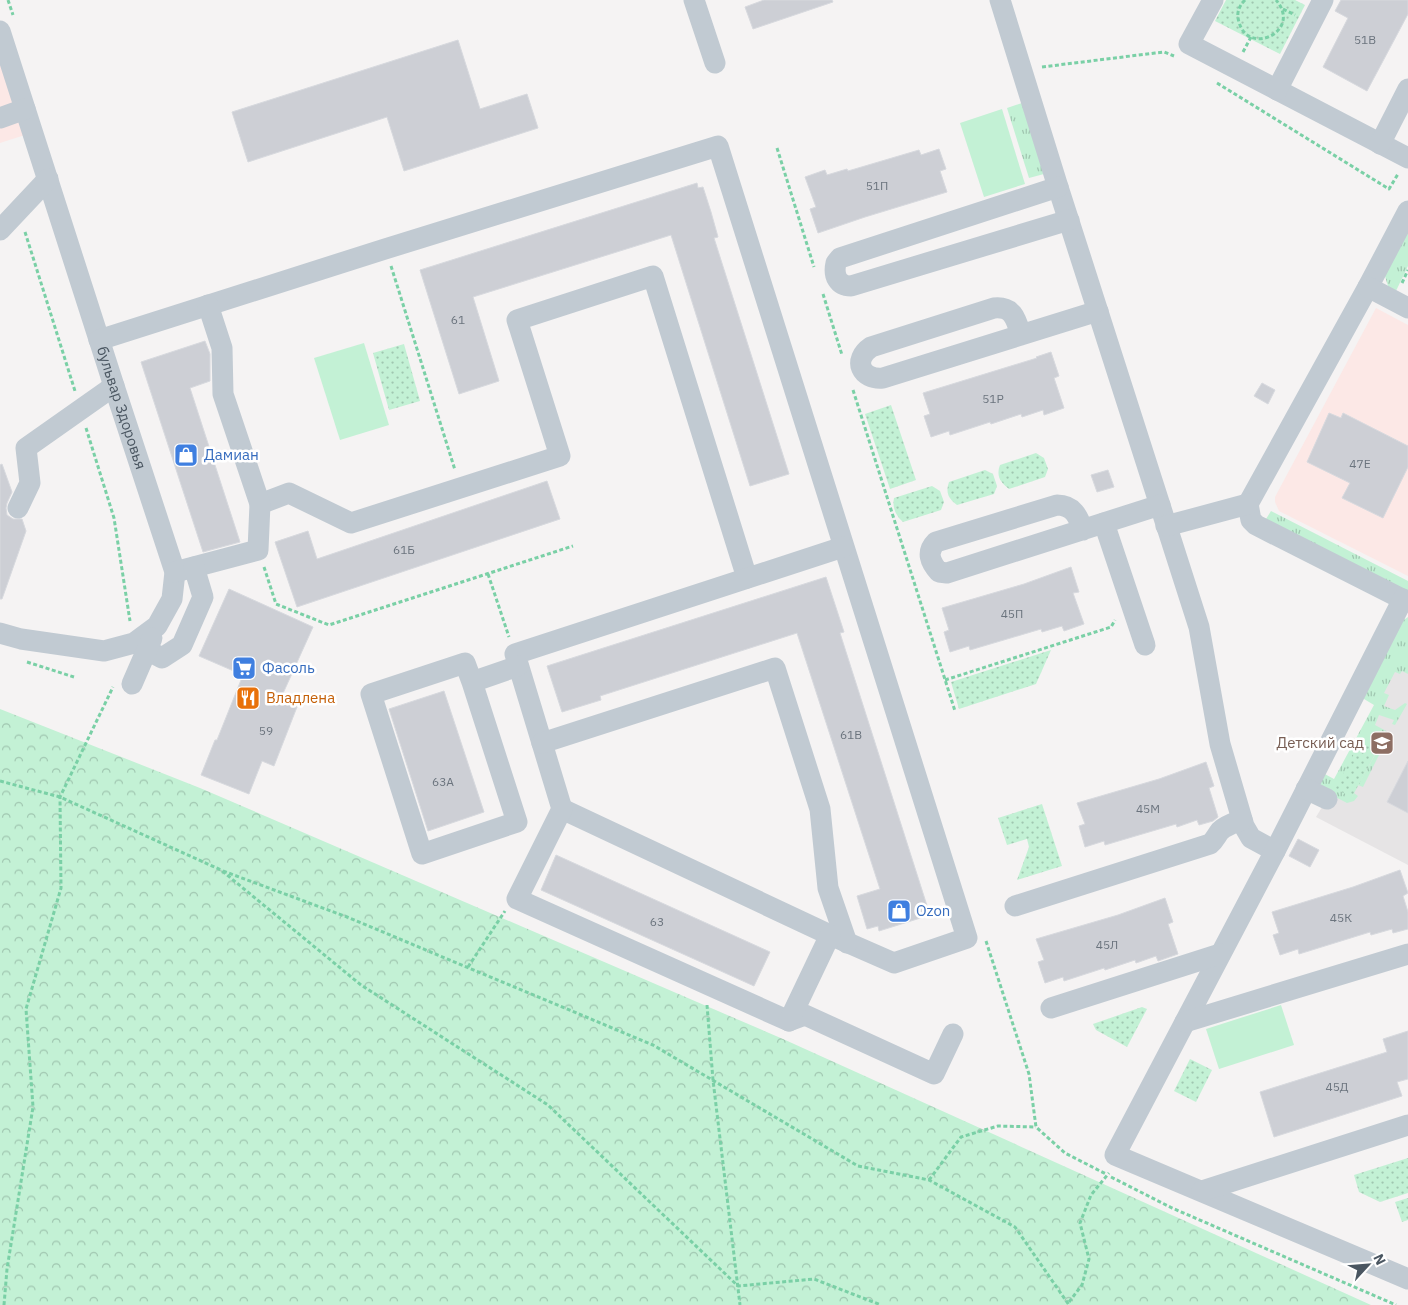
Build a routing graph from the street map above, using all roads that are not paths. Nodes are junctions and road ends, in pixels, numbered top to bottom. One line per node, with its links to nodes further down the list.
1 (694, 0): 6 (street)
2 (1000, 0): 14 (street)
3 (1213, 0): 8 (street)
4 (1323, 0): 8 (street)
5 (0, 31): 9 (street, бульвар Здоровья)
6 (715, 63)
7 (1408, 89): 11 (street)
8 (1277, 90): 11 (street)
9 (26, 110): 10 (street); 13 (street, бульвар Здоровья)
10 (0, 118)
11 (1380, 144): 12 (street)
12 (1403, 166)
13 (48, 179): 17 (street); 23 (street, бульвар Здоровья)
14 (1058, 187): 16 (street); 16 (street)
15 (1408, 211): 18 (street)
16 (1069, 220): 21 (street)
17 (0, 230)
18 (1368, 288): 20 (street); 26 (street)
19 (208, 305): 23 (street); 25 (street); 32 (street)
20 (1408, 308)
21 (1098, 311): 22 (street); 27 (street)
22 (1021, 335): 22 (street)
23 (99, 340): 24 (street, бульвар Здоровья)
24 (114, 386): 28 (street); 33 (street, бульвар Здоровья)
25 (260, 504): 33 (street); 34 (street)
26 (1248, 504): 30 (street); 35 (street)
27 (1160, 505): 29 (street); 30 (street)
28 (18, 508)
29 (1104, 523): 31 (street); 38 (street)
30 (1166, 526): 47 (street)
31 (1083, 530): 31 (street)
32 (844, 547): 34 (street); 50 (street)
33 (185, 570): 36 (street, бульвар Здоровья); 39 (street)
34 (747, 578): 40 (street)
35 (1405, 600): 44 (street)
36 (157, 626): 37 (street, бульвар Здоровья); 39 (street)
37 (0, 633)
38 (1145, 645)
39 (147, 650): 42 (street)
40 (516, 660): 41 (street); 43 (street)
41 (472, 682): 41 (street)
42 (123, 685)
43 (542, 743): 46 (street); 50 (street)
44 (1306, 789): 45 (street); 48 (street)
45 (1327, 799)
46 (562, 809): 50 (street); 54 (street)
47 (1242, 820): 48 (street); 49 (street)
48 (1275, 851): 51 (street)
49 (1015, 906)
50 (839, 939): 54 (street)
51 (1220, 954): 53 (street); 55 (street)
52 (1408, 954): 55 (street)
53 (1050, 1008)
54 (788, 1021): 56 (street)
55 (1185, 1022): 58 (street)
56 (953, 1034)
57 (1408, 1126): 58 (street)
58 (1202, 1192): 59 (street)
59 (1408, 1279)

